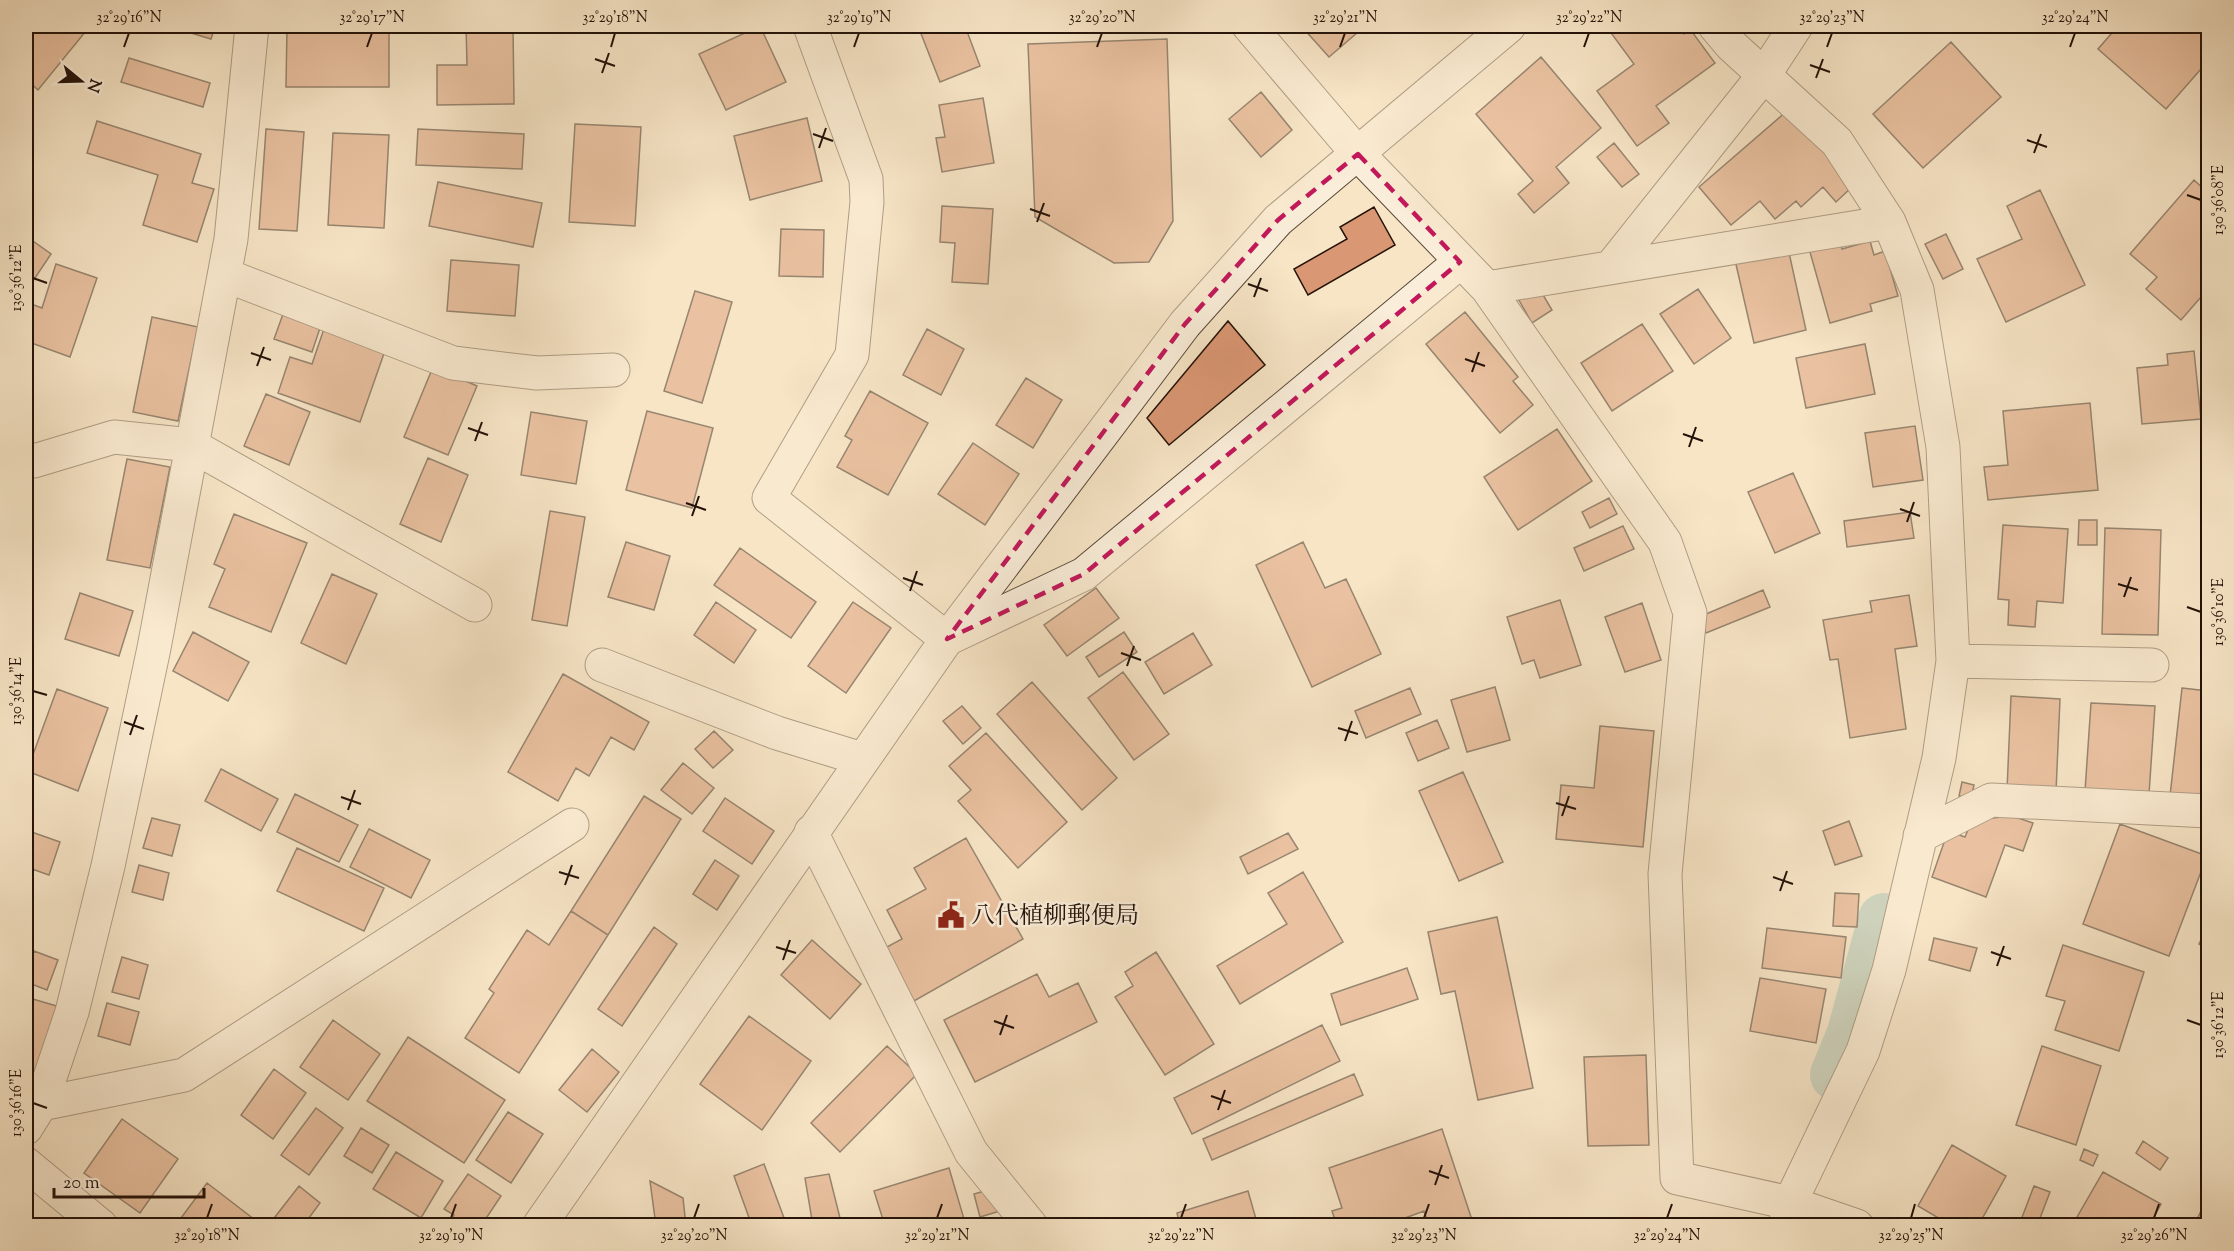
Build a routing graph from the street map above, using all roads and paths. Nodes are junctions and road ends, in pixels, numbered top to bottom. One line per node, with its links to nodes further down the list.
1 (252, 26): 12 (street)
2 (810, 26): 18 (street)
3 (1249, 26): 8 (street)
4 (1509, 26): 8 (street)
5 (1715, 26): 7 (street)
6 (1796, 26): 7 (street)
7 (1764, 75): 9 (street); 11 (street)
8 (1358, 154): 10 (street); 18 (street)
9 (1889, 222): 11 (street); 19 (street)
10 (1460, 262): 13 (street); 18 (street)
11 (1611, 267): 13 (street)
12 (225, 275): 14 (street); 15 (street)
13 (1486, 288): 29 (street)
14 (613, 370)
15 (191, 445): 16 (street); 17 (street); 27 (street)
16 (26, 458)
17 (475, 605)
18 (947, 639): 22 (street)
19 (1953, 661): 21 (street); 26 (street)
20 (602, 664): 22 (street)
21 (2152, 665)
22 (862, 759): 25 (street)
23 (2208, 812): 26 (street)
24 (572, 825): 27 (street)
25 (811, 832): 31 (street); 32 (street)
26 (1920, 836): 29 (street)
27 (33, 1116)
28 (26, 1164): 30 (street)
29 (1787, 1214): 33 (street)
30 (101, 1226)
31 (539, 1226)
32 (1031, 1226)
33 (1857, 1226)

